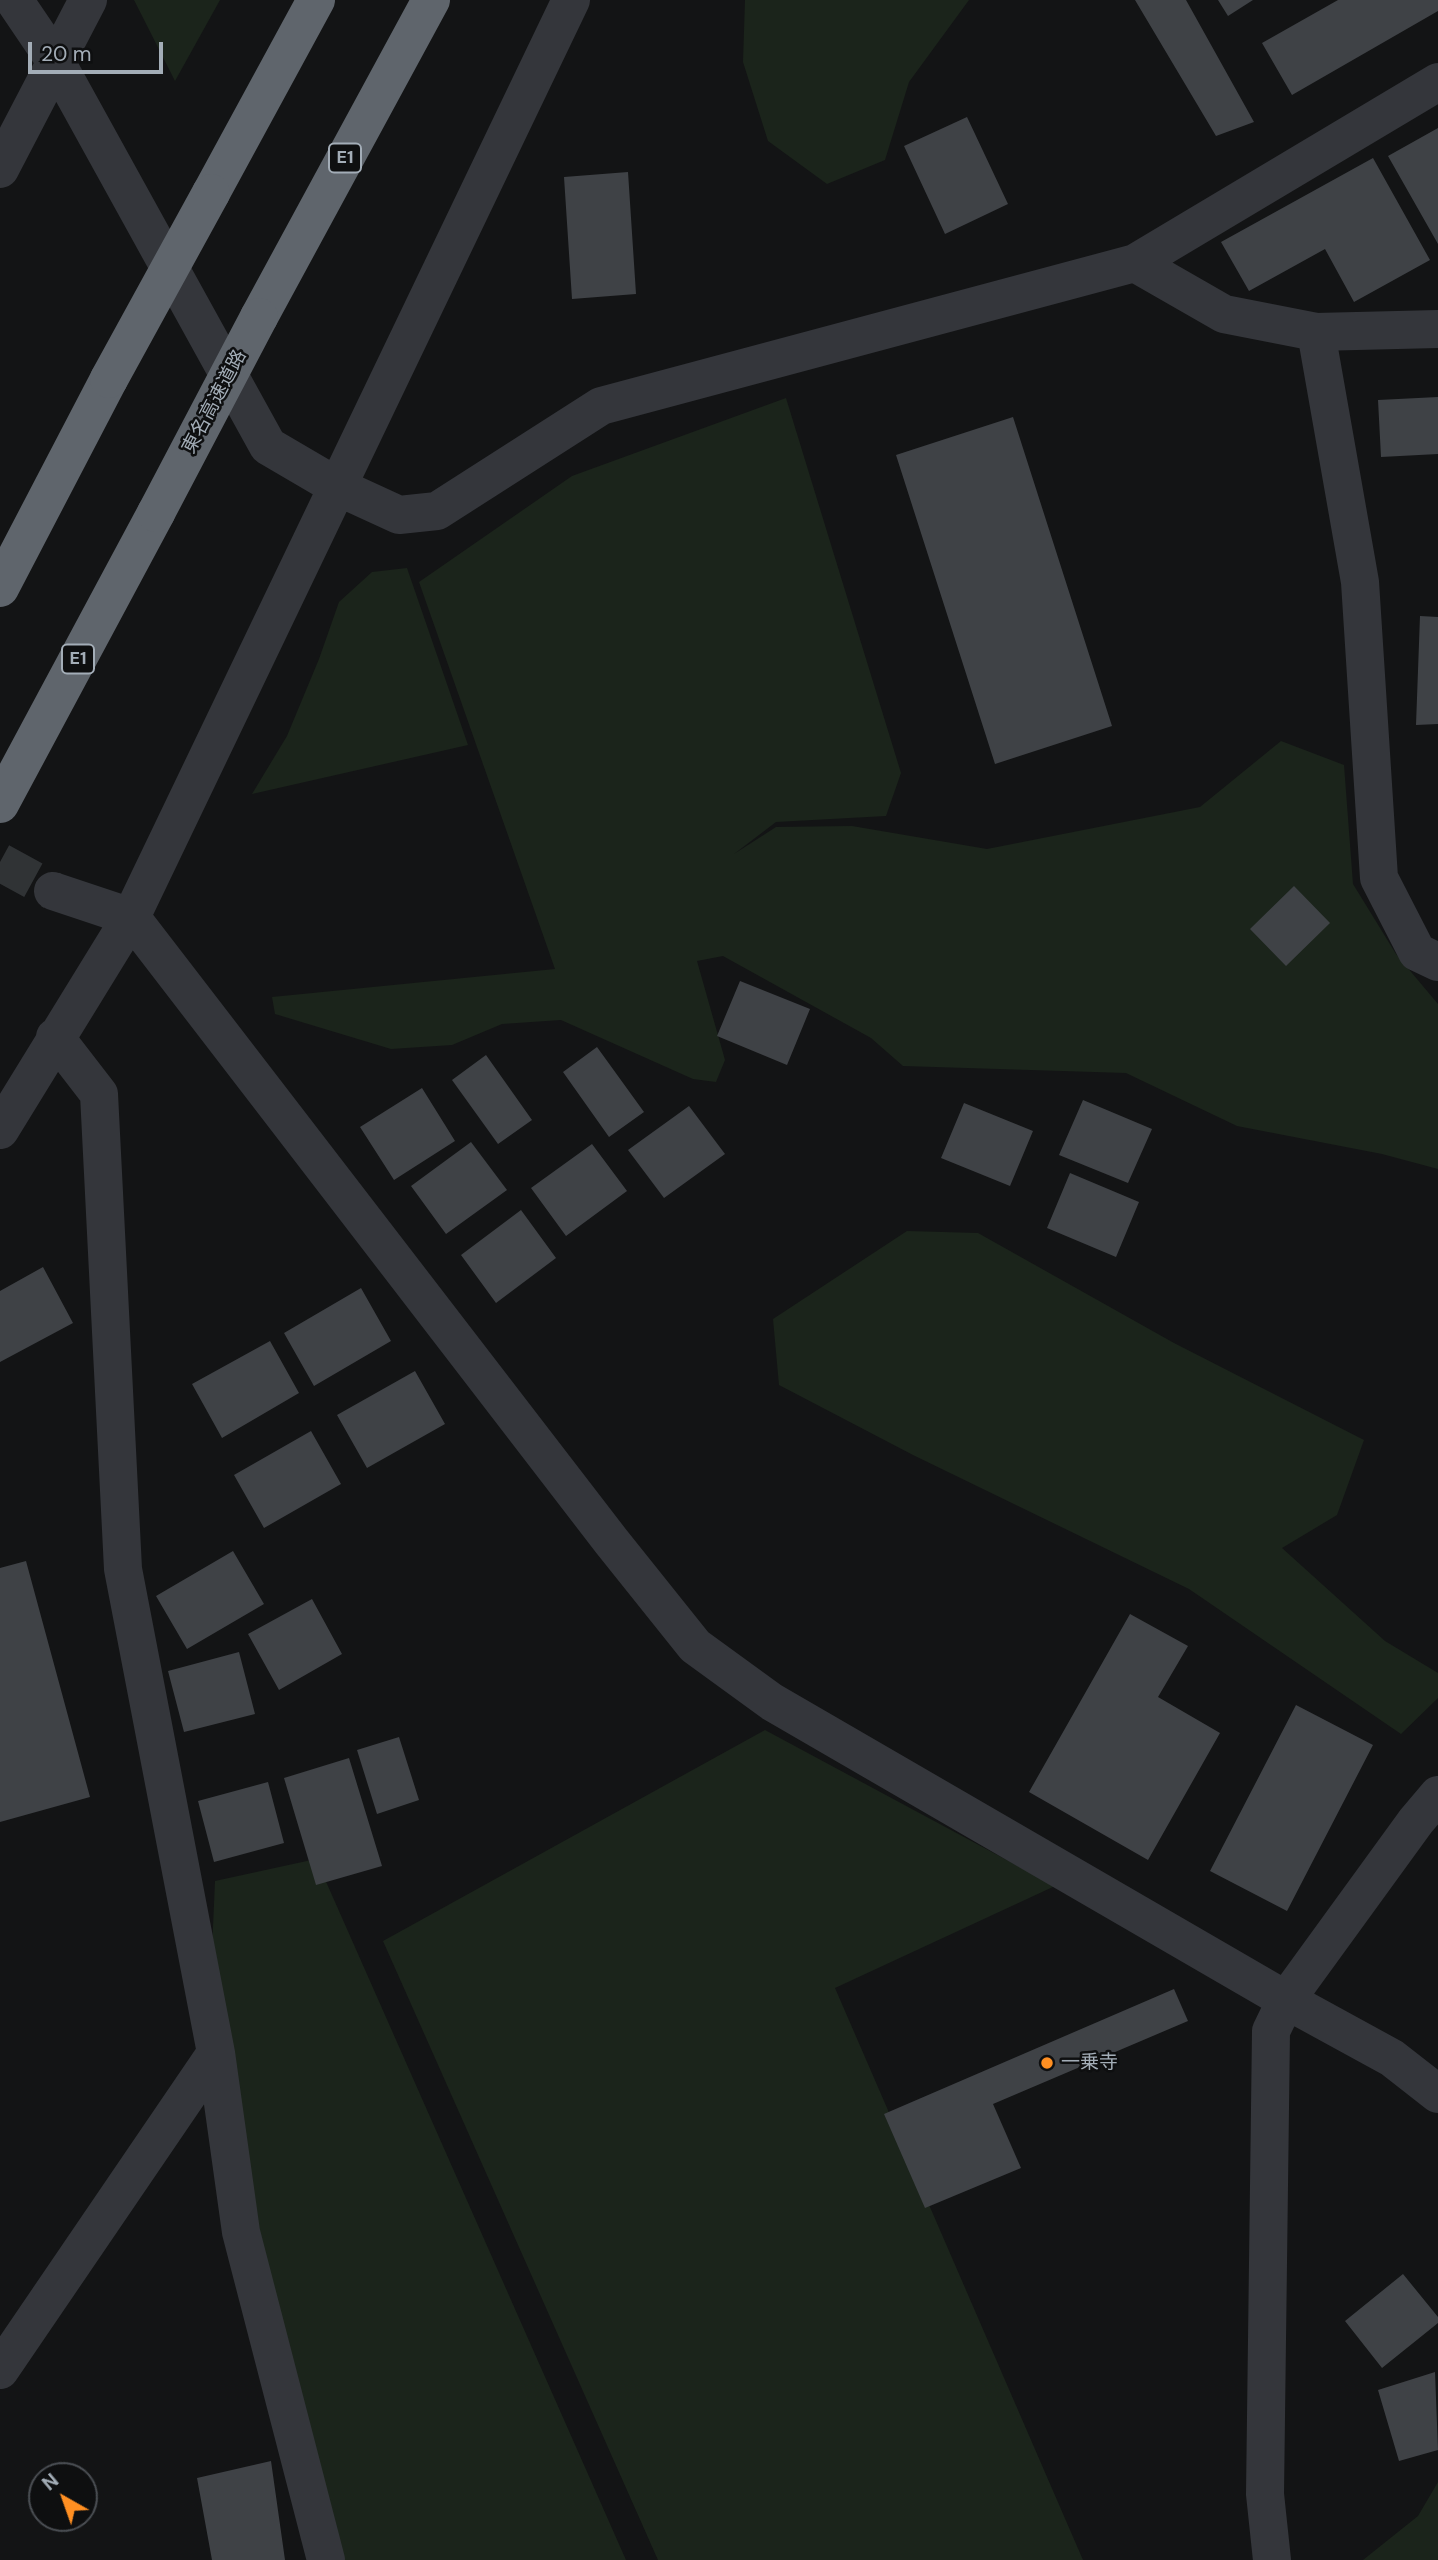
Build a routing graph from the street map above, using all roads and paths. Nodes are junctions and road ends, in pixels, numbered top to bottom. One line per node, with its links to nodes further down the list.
1 (14, 0): 6 (street)
2 (88, 0): 6 (street)
3 (316, 0): 13 (highway, bridge)
4 (431, 0): 14 (highway, 東名高速道路 / E1, bridge)
5 (571, 0): 12 (street)
6 (56, 62): 8 (street); 12 (street)
7 (1438, 82): 9 (street)
8 (0, 169)
9 (1135, 263): 11 (street); 12 (street)
10 (1438, 329): 11 (street)
11 (1315, 332): 17 (street)
12 (338, 486): 16 (street)
13 (0, 587)
14 (0, 804)
15 (53, 891): 16 (street)
16 (131, 917): 18 (street); 21 (street)
17 (1438, 961)
18 (55, 1037): 19 (street); 22 (street)
19 (0, 1130)
20 (1438, 1795): 21 (street)
21 (1286, 2000): 23 (street); 26 (street)
22 (216, 2053): 24 (street); 25 (street)
23 (1438, 2094)
24 (0, 2370)
25 (326, 2560)
26 (1272, 2560)

